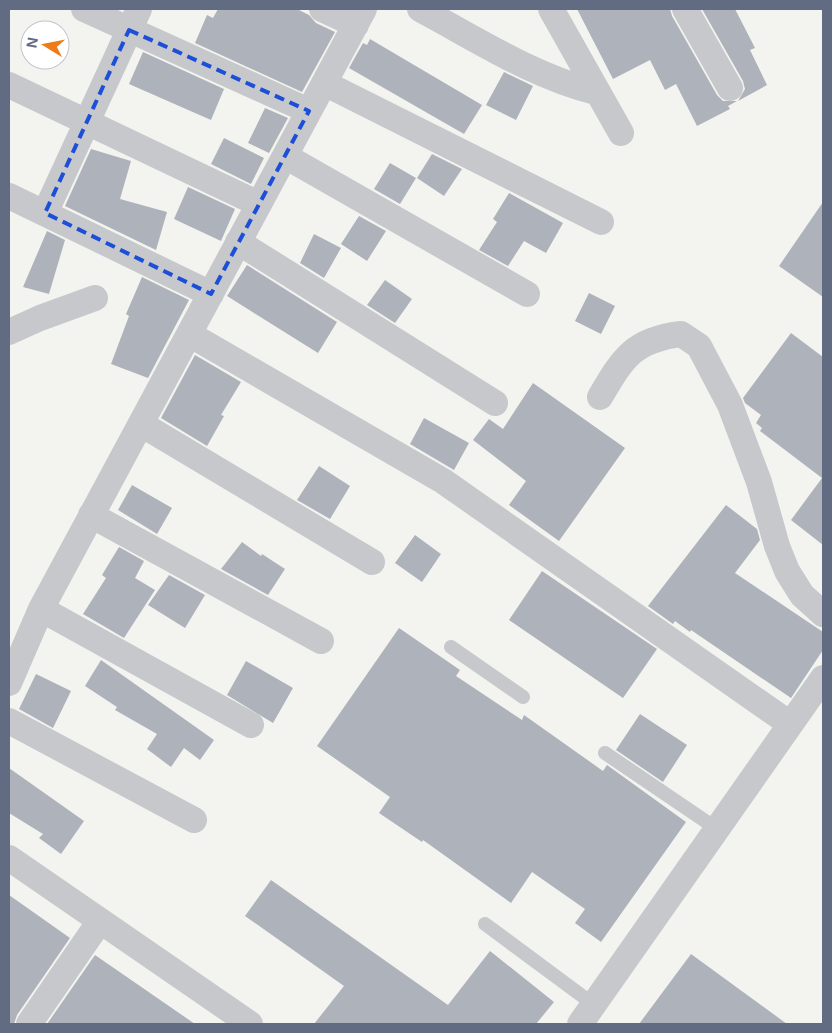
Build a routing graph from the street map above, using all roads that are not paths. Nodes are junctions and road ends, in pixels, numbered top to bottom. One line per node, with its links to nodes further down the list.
1 (84, 9): 7 (street)
2 (322, 9): 6 (street)
3 (420, 9): 11 (street)
4 (552, 9): 11 (street)
5 (684, 9): 10 (street)
6 (360, 17): 8 (street)
7 (134, 19): 12 (street); 13 (street)
8 (324, 83): 12 (street); 19 (street)
9 (9, 85): 13 (street)
10 (730, 88)
11 (596, 92): 14 (street)
12 (309, 111): 15 (street)
13 (87, 122): 17 (street); 18 (street)
14 (621, 133)
15 (285, 156): 17 (street); 22 (street)
16 (9, 196): 18 (street)
17 (259, 204): 20 (street)
18 (45, 213): 21 (street)
19 (601, 222)
20 (238, 242): 21 (street); 27 (street)
21 (211, 294): 25 (street)
22 (527, 294)
23 (95, 298): 24 (street)
24 (9, 332)
25 (189, 334): 28 (street); 39 (street)
26 (600, 397): 32 (street)
27 (495, 402)
28 (141, 424): 29 (street); 30 (street)
29 (92, 515): 31 (street); 33 (street)
30 (372, 562)
31 (41, 609): 36 (street); 40 (street)
32 (823, 614)
33 (321, 641)
34 (451, 648): 37 (lane)
35 (823, 678): 39 (street)
36 (9, 683)
37 (523, 697)
38 (9, 720): 42 (street)
39 (790, 724): 43 (street)
40 (251, 725)
41 (605, 752): 43 (lane)
42 (194, 820)
43 (717, 829): 47 (street)
44 (9, 858): 45 (street)
45 (100, 921): 48 (street); 49 (street)
46 (485, 924): 47 (lane)
47 (586, 1014)
48 (29, 1024)
49 (250, 1024)

